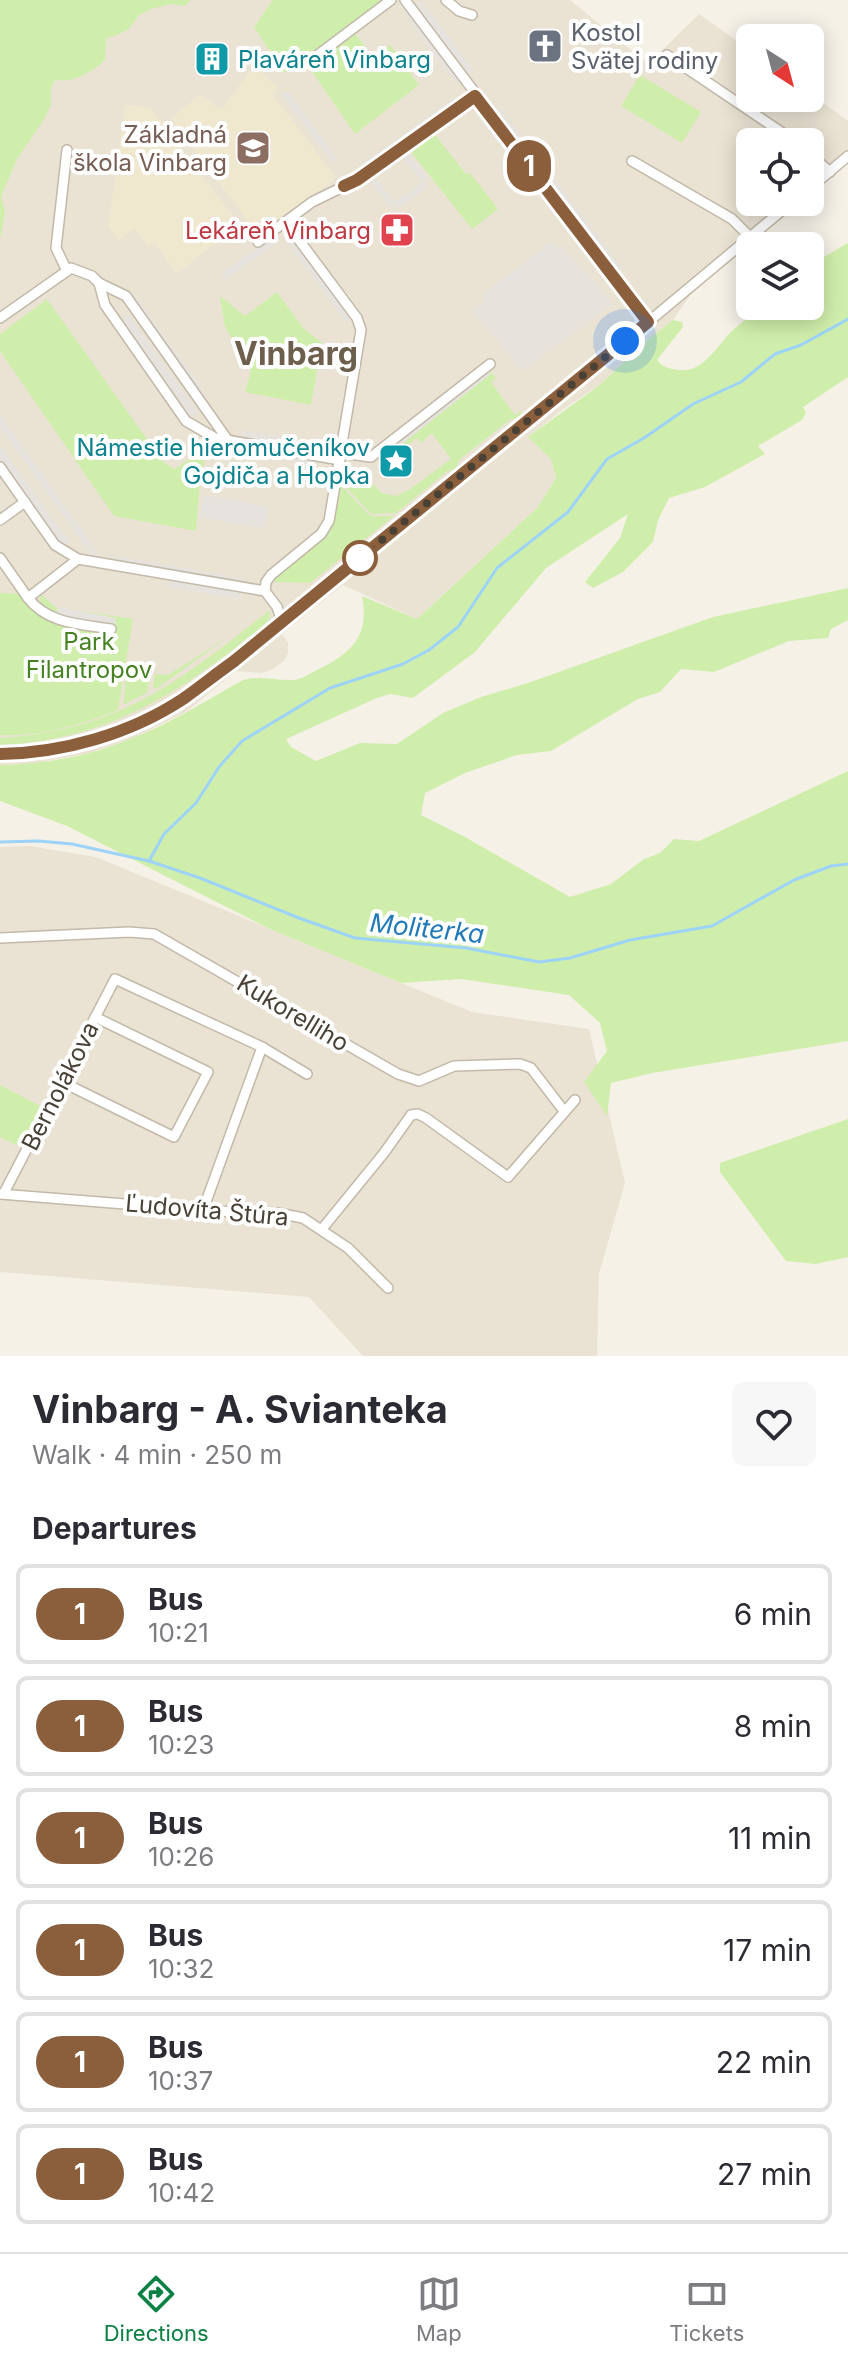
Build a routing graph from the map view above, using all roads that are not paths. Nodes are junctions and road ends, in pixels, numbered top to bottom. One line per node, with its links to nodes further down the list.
1 (391, 0): 6 (street)
2 (406, 0): 7 (street)
3 (446, 0): 4 (street)
4 (472, 15)
5 (667, 55): 8 (street)
6 (315, 57)
7 (475, 96): 16 (street); 24 (street)
8 (775, 128)
9 (67, 150): 21 (street)
10 (848, 156): 13 (street)
11 (632, 161): 17 (street)
12 (824, 167): 13 (street)
13 (830, 172): 14 (street)
14 (824, 177)
15 (775, 216): 18 (street)
16 (291, 219): 19 (street); 27 (street)
17 (745, 232)
18 (756, 232)
19 (258, 242)
20 (736, 249): 24 (street)
21 (67, 271): 22 (street); 23 (street)
22 (96, 280): 26 (street); 26 (street)
23 (0, 318)
24 (648, 322): 35 (street)
25 (490, 364): 27 (street)
26 (227, 439): 27 (street)
27 (341, 456): 33 (street)
28 (0, 467): 29 (street)
29 (25, 502): 30 (street); 32 (street)
30 (0, 520)
31 (0, 558): 34 (street)
32 (78, 559): 33 (street); 34 (street)
33 (265, 591): 35 (street)
34 (28, 598): 36 (street)
35 (282, 622): 37 (street)
36 (111, 629)
37 (0, 754)
38 (0, 938): 44 (street, Kukorelliho)
39 (95, 1017): 40 (street, Bernolákova); 42 (street, Bernolákova); 42 (street)
40 (262, 1047): 41 (street); 46 (street)
41 (307, 1074)
42 (62, 1082): 45 (street, Bernolákova)
43 (575, 1100): 44 (street)
44 (564, 1111): 47 (street)
45 (2, 1194): 46 (street, Ľudovíta Štúra)
46 (203, 1210): 47 (street, Ľudovíta Štúra)
47 (322, 1229): 48 (street, Ľudovíta Štúra)
48 (388, 1288)

